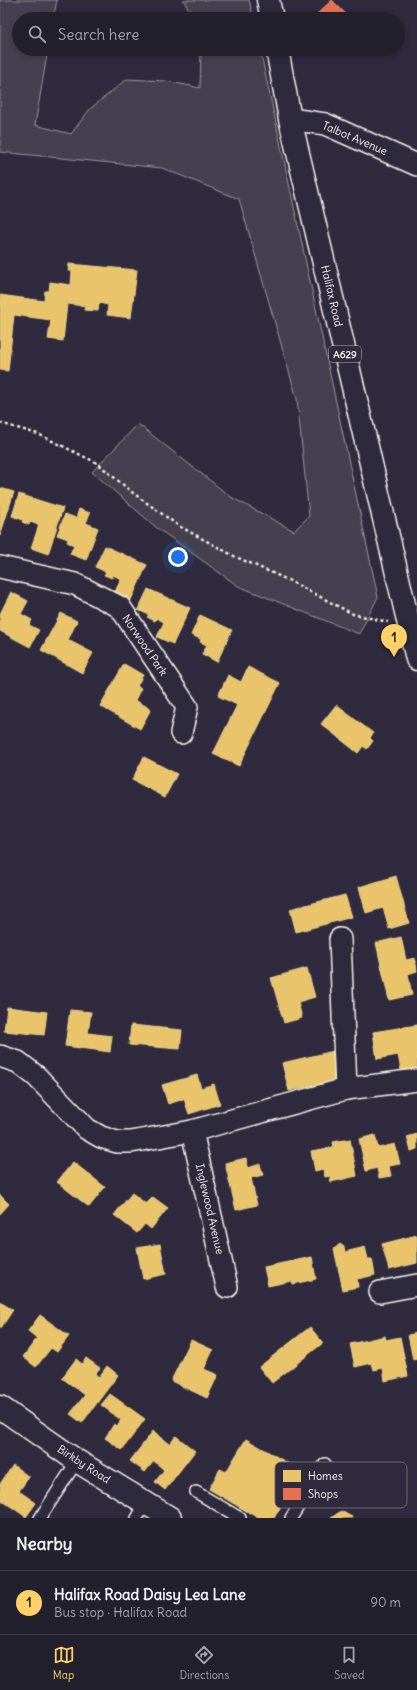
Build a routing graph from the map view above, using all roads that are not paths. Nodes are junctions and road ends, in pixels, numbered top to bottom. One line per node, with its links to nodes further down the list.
1 (268, 0): 2 (main road)
2 (271, 12)
3 (278, 56): 4 (main road, Halifax Road / A629)
4 (290, 119): 5 (street, Talbot Avenue); 7 (main road, Halifax Road / A629)
5 (417, 166)
6 (0, 567): 8 (street, Norwood Park)
7 (417, 659)
8 (181, 733)
9 (340, 939): 12 (street)
10 (0, 1056): 13 (street)
11 (417, 1080): 12 (street)
12 (346, 1089): 13 (street)
13 (192, 1131): 15 (street, Inglewood Avenue)
14 (417, 1285): 16 (street)
15 (227, 1287)
16 (380, 1292)
17 (0, 1407): 18 (main road, Birkby Road)
18 (77, 1461): 21 (main road, Birkby Road); 22 (lane)
19 (196, 1492): 24 (lane)
20 (297, 1508): 25 (lane)
21 (141, 1511): 23 (main road, Birkby Road)
22 (40, 1518)
23 (170, 1518)
24 (240, 1518)
25 (291, 1518)

